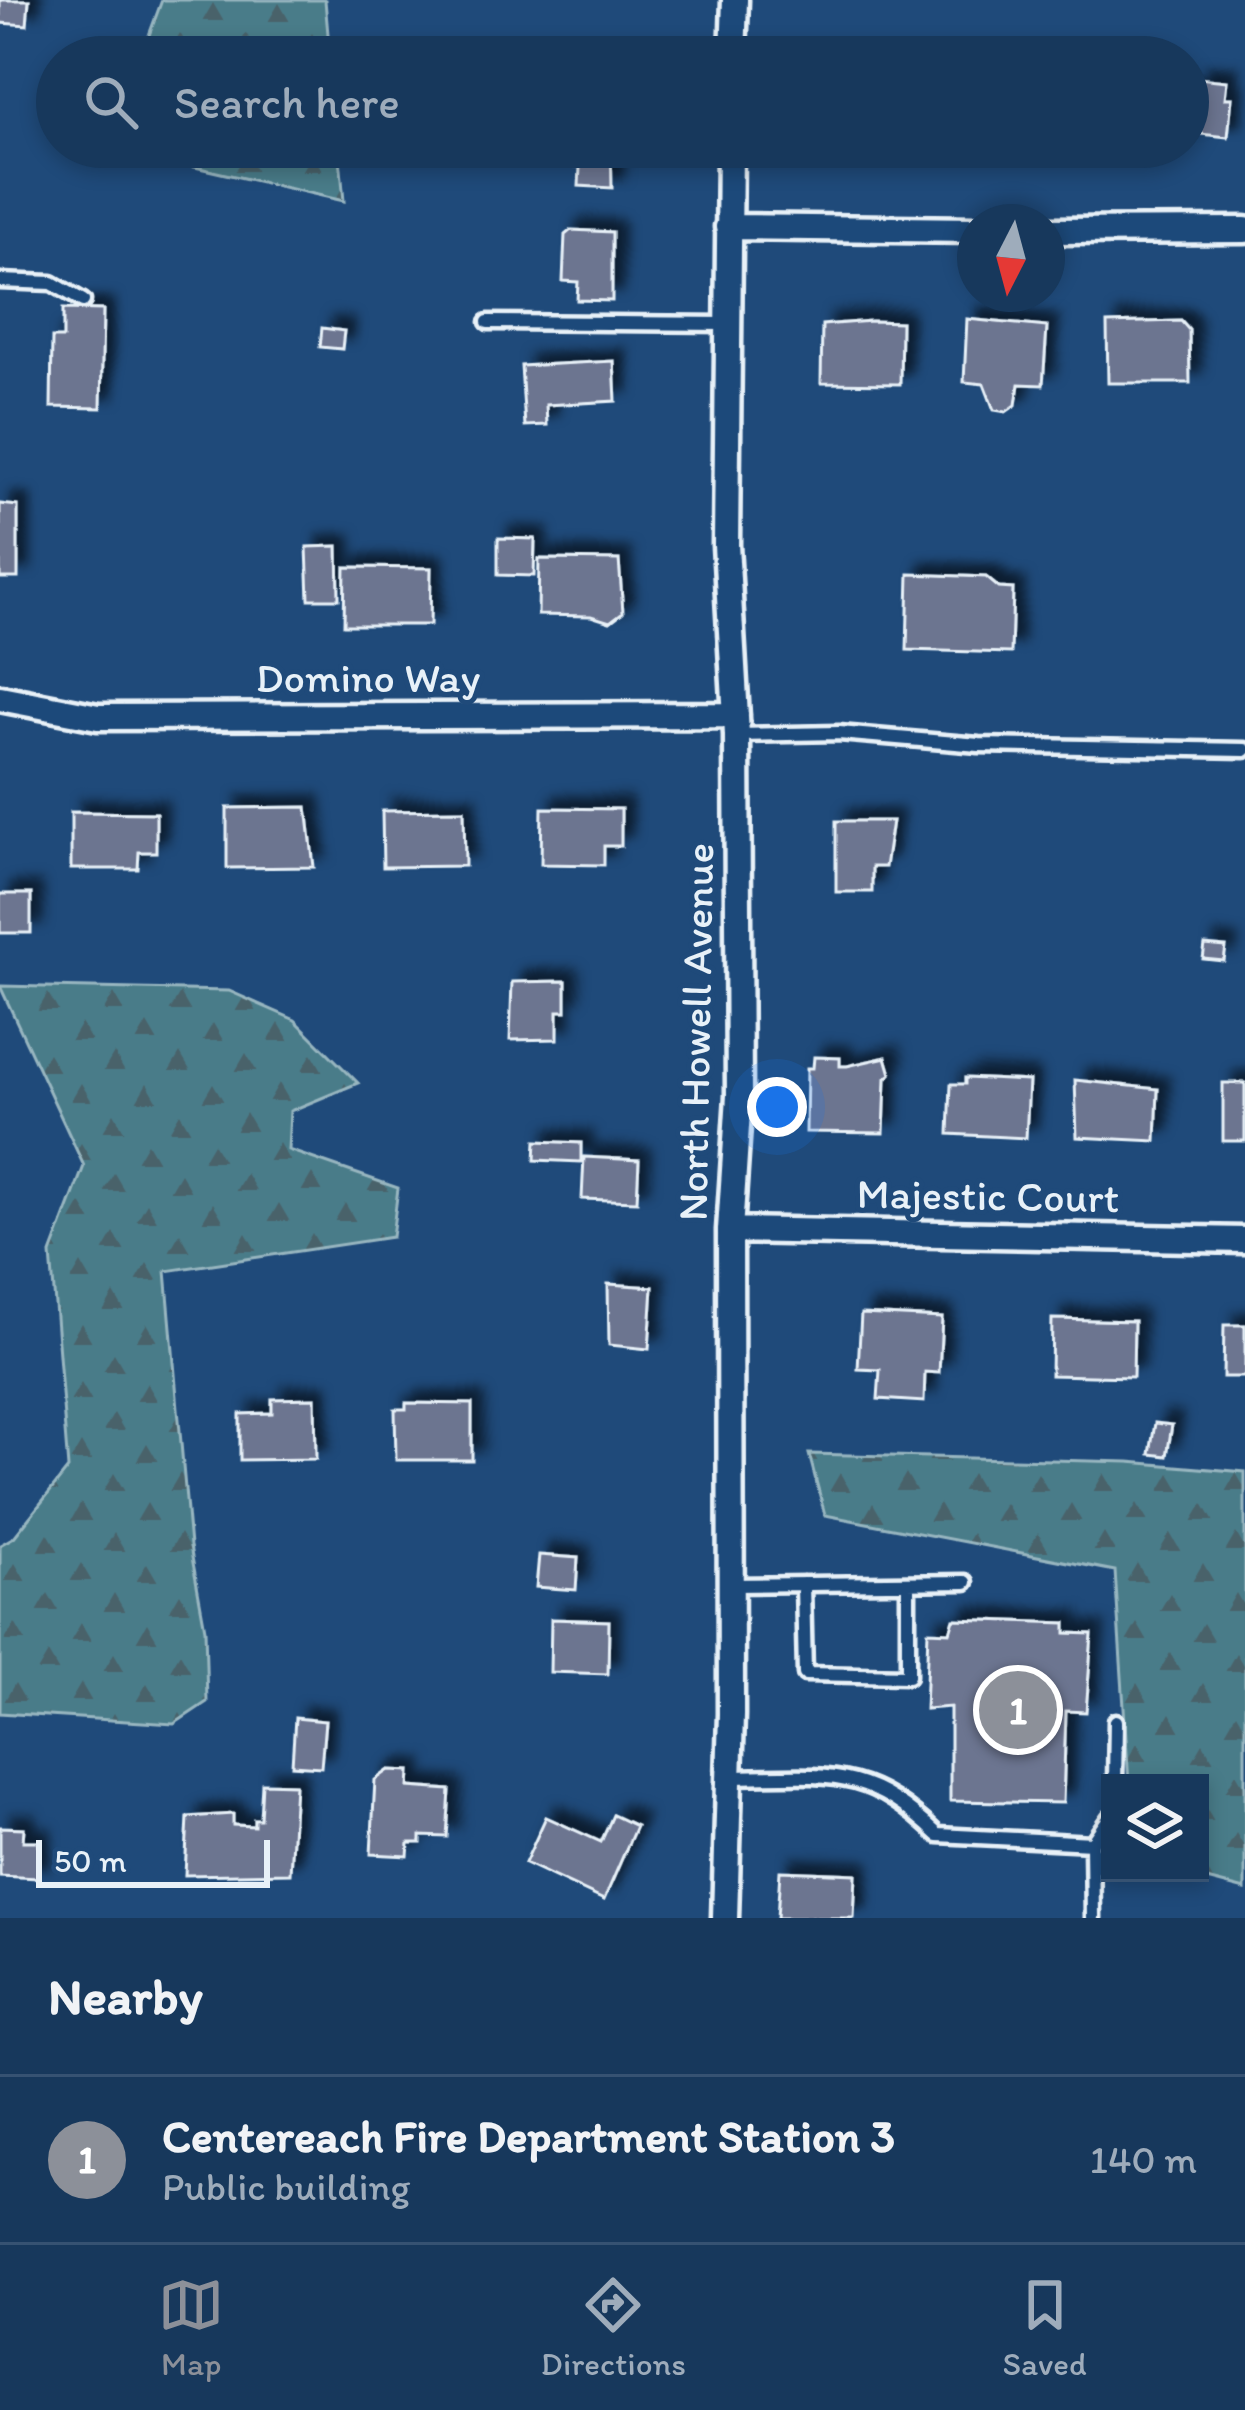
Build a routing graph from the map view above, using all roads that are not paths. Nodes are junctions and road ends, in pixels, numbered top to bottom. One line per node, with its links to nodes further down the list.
1 (735, 0): 2 (street)
2 (734, 36)
3 (729, 168): 4 (street, North Howell Avenue)
4 (728, 227): 5 (street); 11 (street, North Howell Avenue)
5 (957, 230)
6 (1245, 230): 7 (street)
7 (1065, 231)
8 (0, 281): 9 (lane)
9 (83, 301)
10 (488, 322): 11 (lane)
11 (728, 324): 13 (street, North Howell Avenue)
12 (0, 698): 13 (street, Domino Way)
13 (737, 725): 14 (lane); 15 (street, North Howell Avenue)
14 (1245, 750)
15 (730, 1230): 16 (street, Majestic Court); 19 (street, North Howell Avenue)
16 (1245, 1240)
17 (966, 1582): 18 (lane)
18 (908, 1583): 20 (lane); 20 (lane)
19 (731, 1585): 20 (lane); 23 (street, North Howell Avenue)
20 (803, 1585)
21 (1116, 1721): 22 (lane)
22 (1114, 1774)
23 (729, 1777): 25 (lane); 26 (street, North Howell Avenue)
24 (1101, 1830): 25 (lane)
25 (1092, 1844): 27 (lane)
26 (725, 1918)
27 (1093, 1918)

